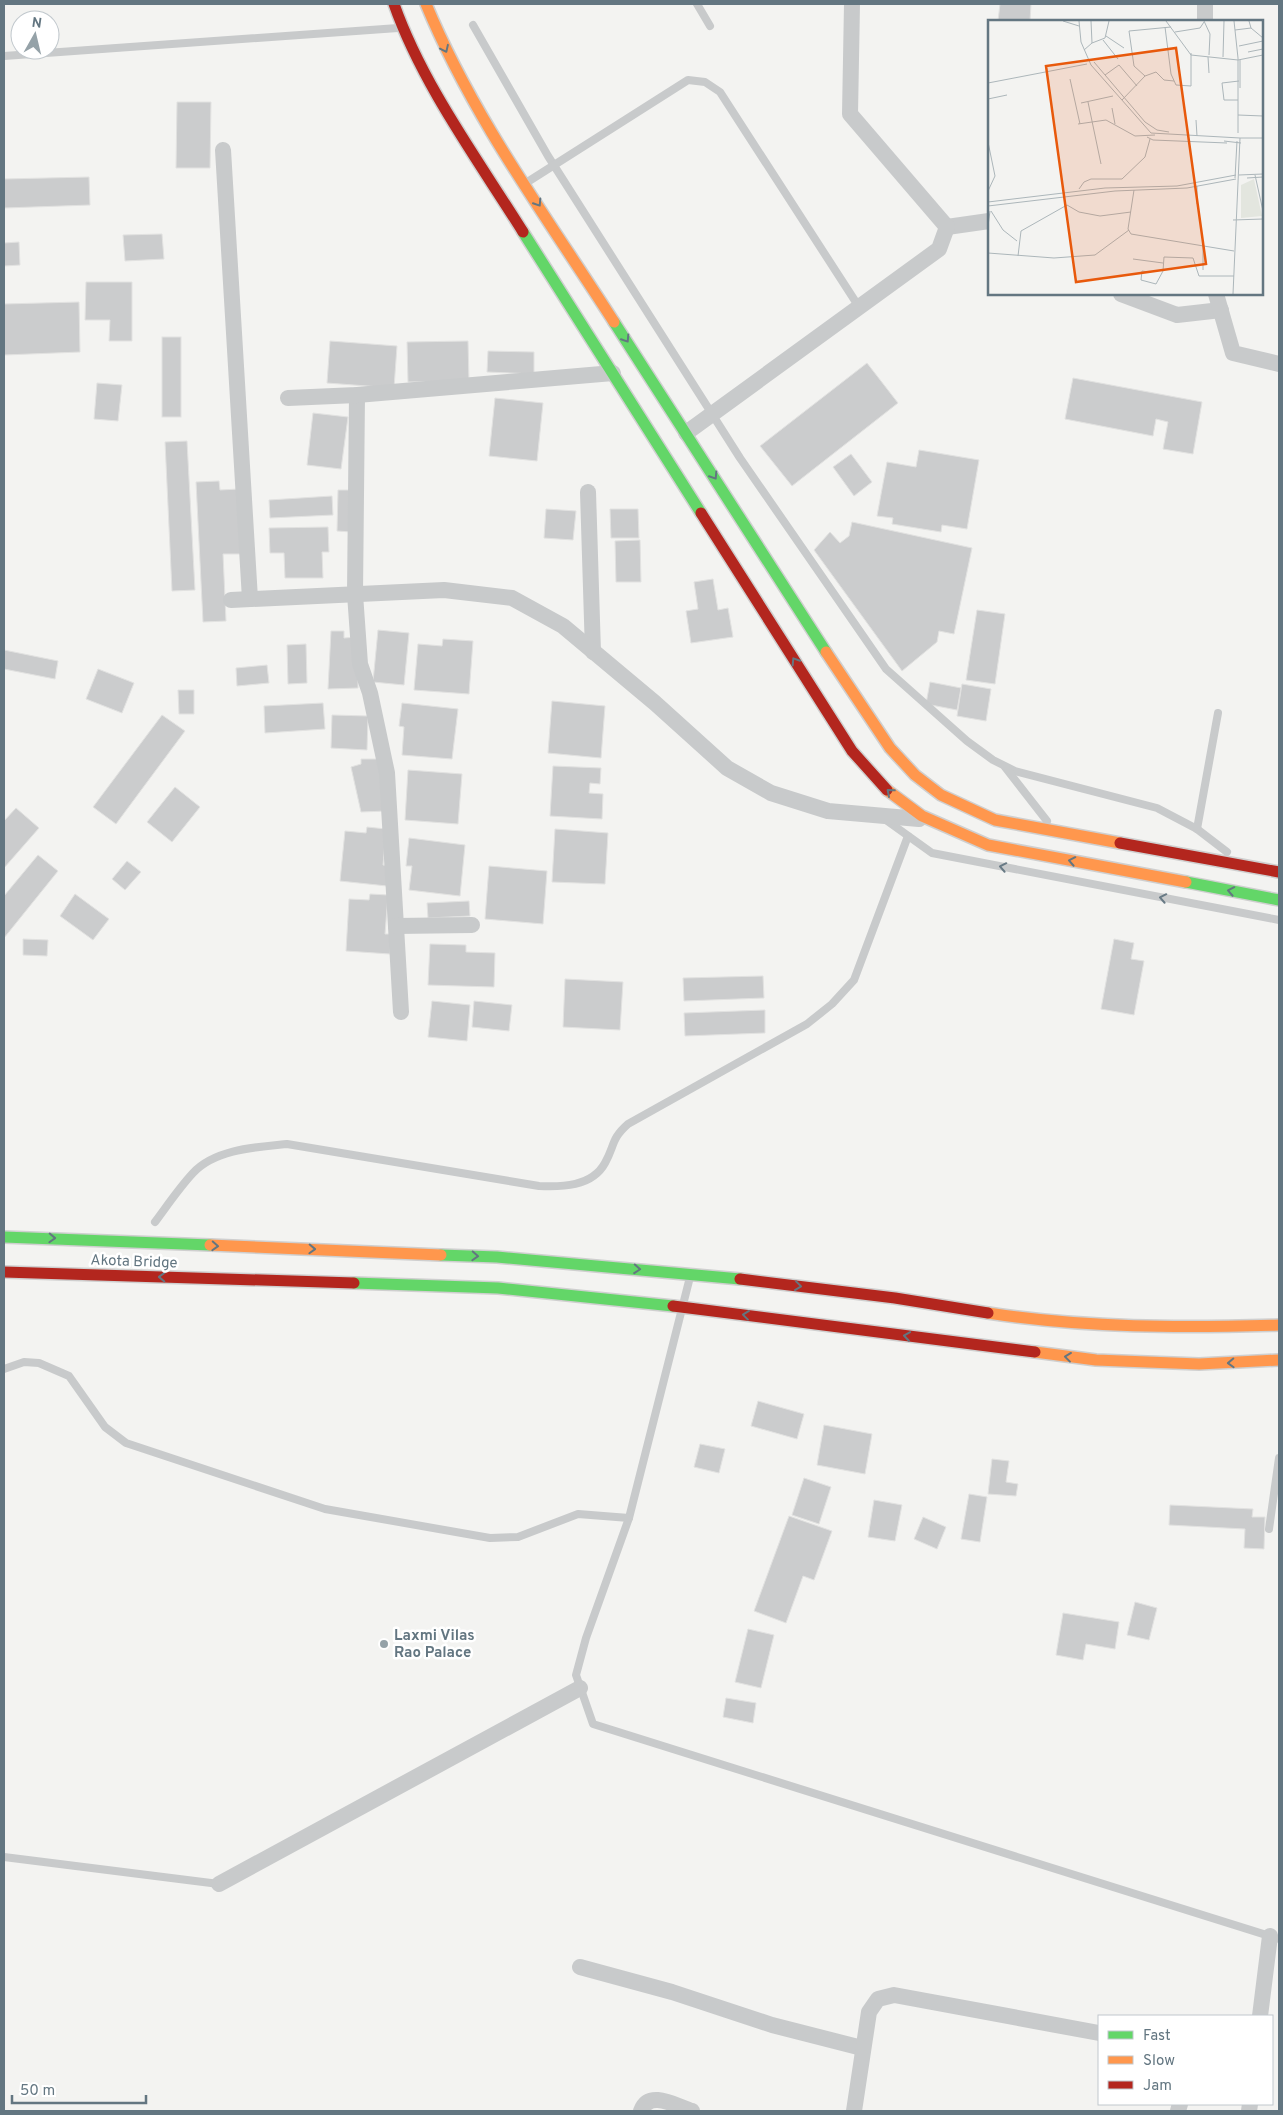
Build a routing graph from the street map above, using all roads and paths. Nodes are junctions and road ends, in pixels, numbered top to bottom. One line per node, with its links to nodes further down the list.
1 (394, 4): 9 (main road)
2 (426, 4): 13 (main road, one-way to 13)
3 (697, 4): 8 (lane)
4 (852, 4): 15 (street)
5 (1205, 4): 6 (street)
6 (1205, 20)
7 (473, 25): 12 (lane)
8 (710, 26)
9 (402, 27): 10 (lane); 20 (main road)
10 (4, 56)
11 (223, 150): 27 (street)
12 (554, 165): 13 (lane); 18 (lane); 23 (lane)
13 (525, 183): 24 (main road, one-way to 24)
14 (988, 221): 15 (street)
15 (947, 227): 18 (street)
16 (1124, 295): 17 (street)
17 (1218, 302): 19 (street)
18 (859, 308): 23 (street)
19 (1279, 364)
20 (613, 373): 21 (street); 34 (main road, one-way to 20)
21 (357, 395): 22 (street); 26 (street)
22 (288, 398)
23 (712, 414): 24 (street); 31 (lane)
24 (686, 433): 32 (main road, one-way to 32)
25 (588, 492): 29 (street)
26 (356, 594): 27 (street); 29 (street); 43 (street)
27 (250, 599): 28 (street)
28 (231, 600)
29 (593, 652): 33 (street)
30 (1218, 714): 35 (lane)
31 (1003, 765): 35 (lane); 36 (lane)
32 (960, 807): 34 (street); 36 (main road)
33 (880, 815): 34 (street); 37 (lane)
34 (931, 820): 40 (main road, one-way to 34)
35 (1197, 829): 38 (lane)
36 (1055, 831): 38 (main road)
37 (908, 836): 41 (lane, one-way to 37); 45 (lane)
38 (1244, 866): 39 (main road)
39 (1279, 872)
40 (1279, 900)
41 (1279, 920)
42 (472, 925): 43 (street)
43 (396, 926): 44 (street)
44 (401, 1012)
45 (155, 1222)
46 (4, 1237): 48 (main road, one-way to 48)
47 (4, 1272): 49 (main road, Akota Bridge, one-way to 47)
48 (691, 1273): 49 (lane); 50 (main road, one-way to 50)
49 (684, 1307): 51 (main road, Akota Bridge, one-way to 49); 54 (lane)
50 (1279, 1324)
51 (1279, 1360)
52 (4, 1370): 54 (lane)
53 (1279, 1458): 55 (lane)
54 (629, 1518): 56 (lane)
55 (1269, 1529)
56 (580, 1688): 58 (street); 59 (lane)
57 (4, 1857): 58 (lane)
58 (219, 1884)
59 (1275, 1938): 61 (street)
60 (580, 1967): 63 (street)
61 (1260, 2015)
62 (1098, 2032): 63 (street)
63 (862, 2048): 66 (street)
64 (641, 2111): 65 (street)
65 (692, 2111)
66 (854, 2111)

